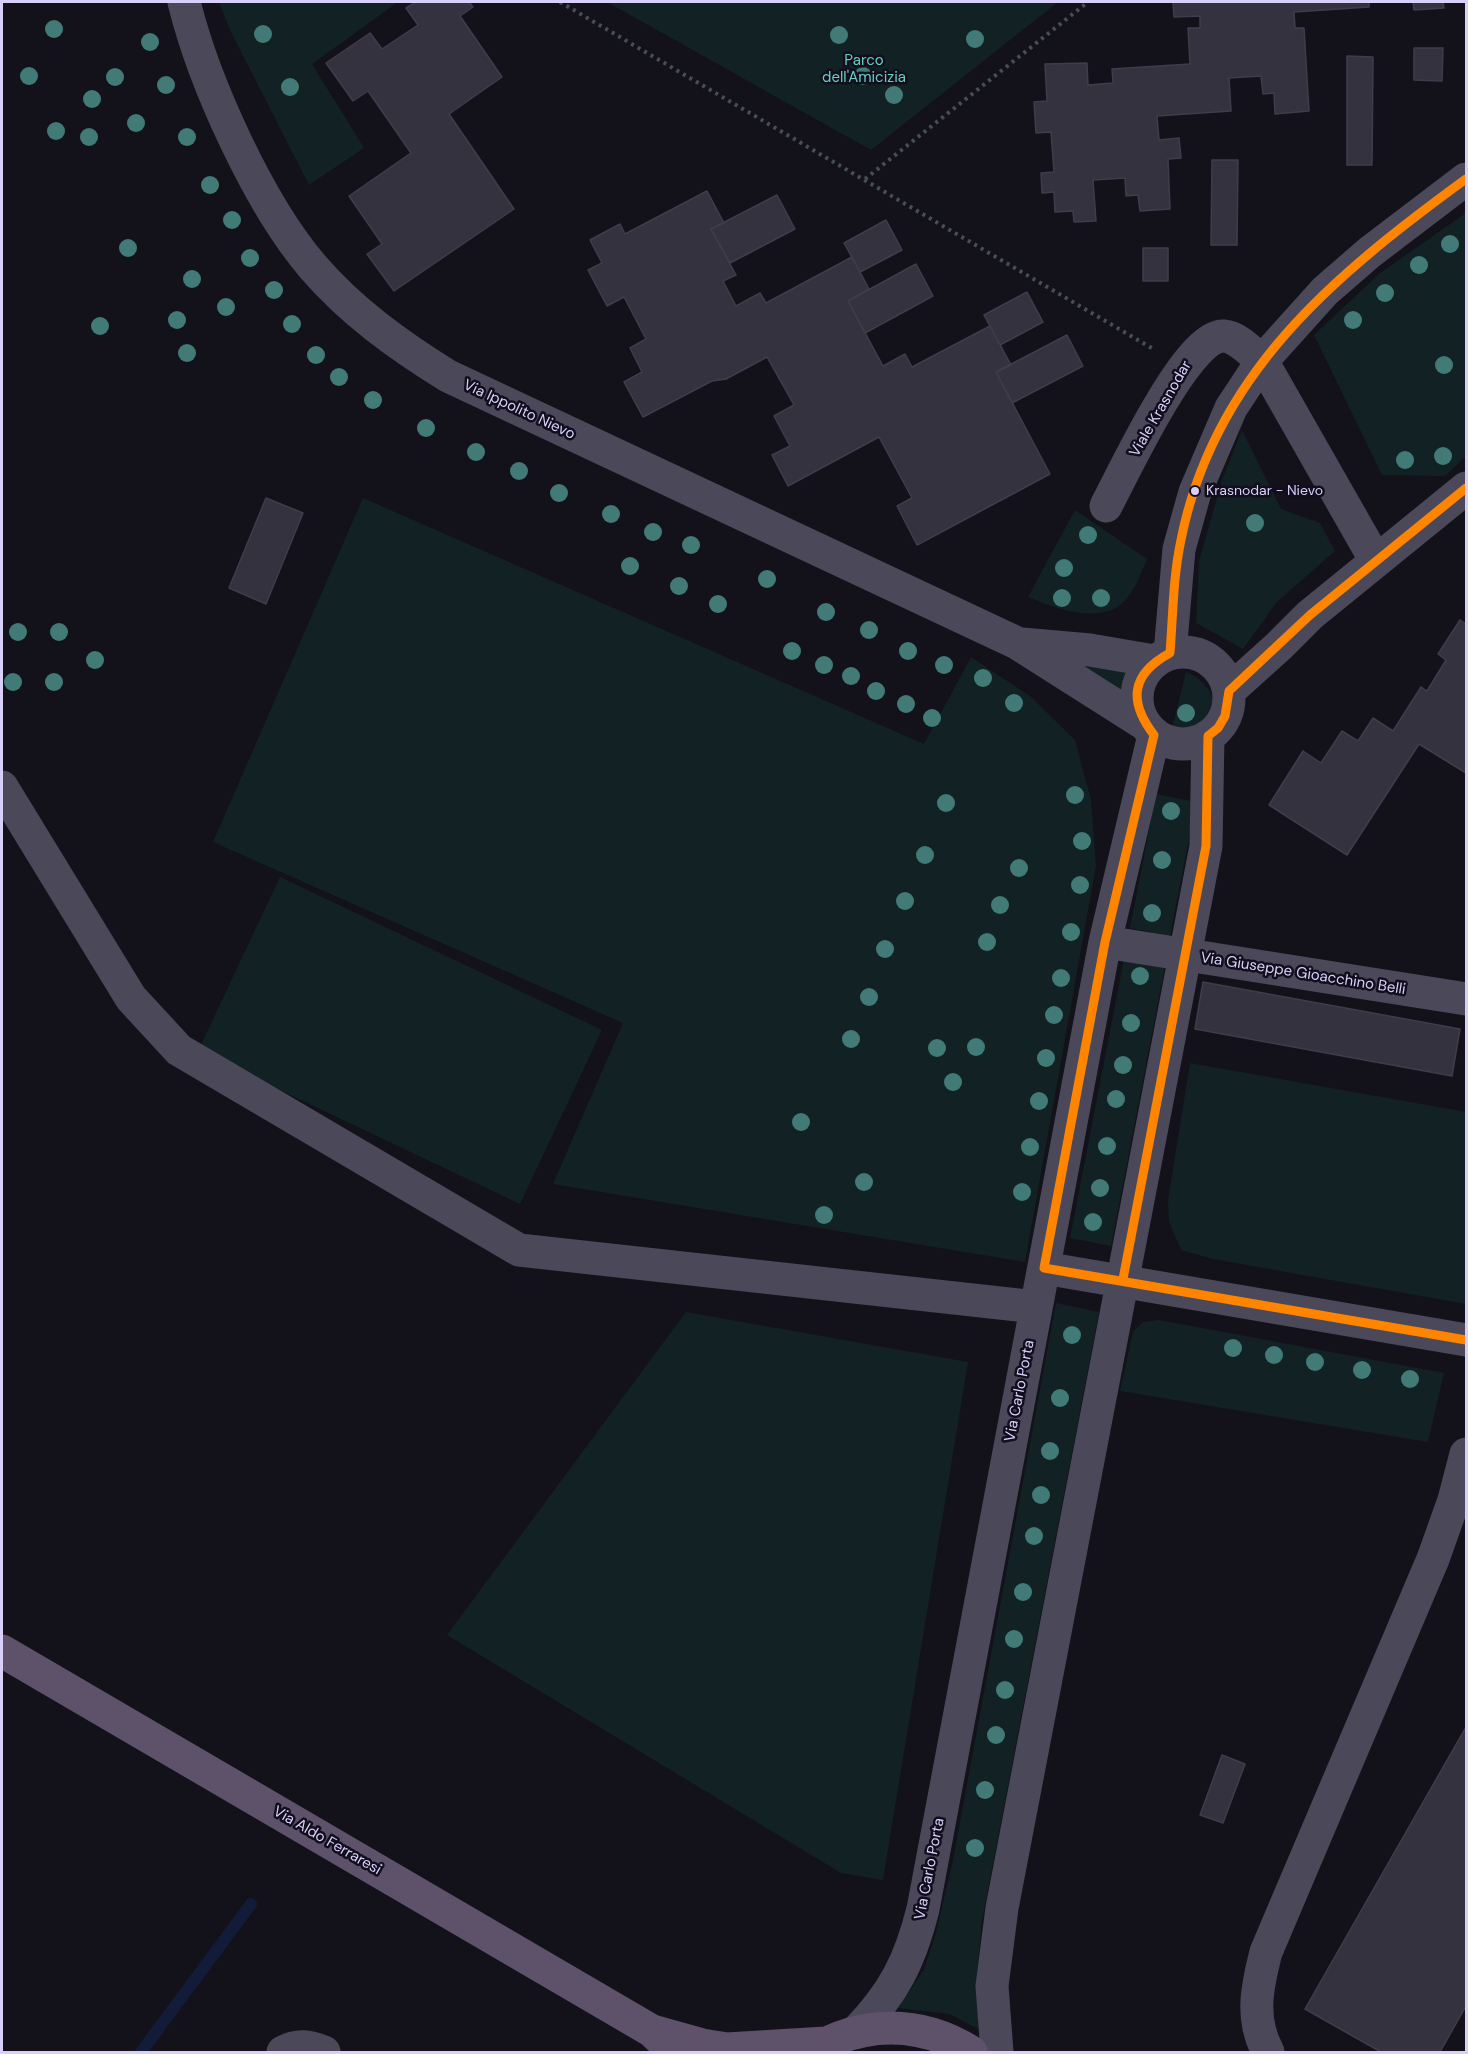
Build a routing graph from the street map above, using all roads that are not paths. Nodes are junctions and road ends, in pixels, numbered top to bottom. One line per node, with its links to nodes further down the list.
1 (184, 2): 7 (street, Via Ippolito Nievo)
2 (1467, 179): 3 (street)
3 (1262, 361): 5 (street, Viale Krasnodar); 6 (street, Viale Krasnodar); 8 (street)
4 (1467, 488): 6 (street)
5 (1106, 506)
6 (1376, 561): 9 (street)
7 (1017, 643): 8 (street, Via Ippolito Nievo); 10 (street, Via Ippolito Nievo)
8 (1162, 657): 9 (street); 10 (street)
9 (1229, 691): 11 (street)
10 (1149, 729): 11 (street); 13 (street, Via Carlo Porta)
11 (1208, 736): 14 (street)
12 (2, 787): 18 (street)
13 (1105, 942): 14 (street, Via Giuseppe Gioacchino Belli); 16 (street, Via Carlo Porta)
14 (1185, 956): 15 (street, Via Giuseppe Gioacchino Belli); 17 (street)
15 (1467, 999)
16 (1044, 1268): 17 (street); 18 (street, Via Carlo Porta)
17 (1123, 1279): 19 (street); 28 (street)
18 (1036, 1307): 23 (street, Via Carlo Porta)
19 (1467, 1340)
20 (1467, 1454): 24 (street)
21 (2, 1651): 22 (main road, Via Aldo Ferraresi)
22 (663, 2042): 23 (main road, Via Aldo Ferraresi)
23 (831, 2042): 27 (main road, Via Aldo Ferraresi)
24 (1263, 2051)
25 (283, 2052): 26 (street)
26 (324, 2052)
27 (971, 2052)
28 (997, 2052)

